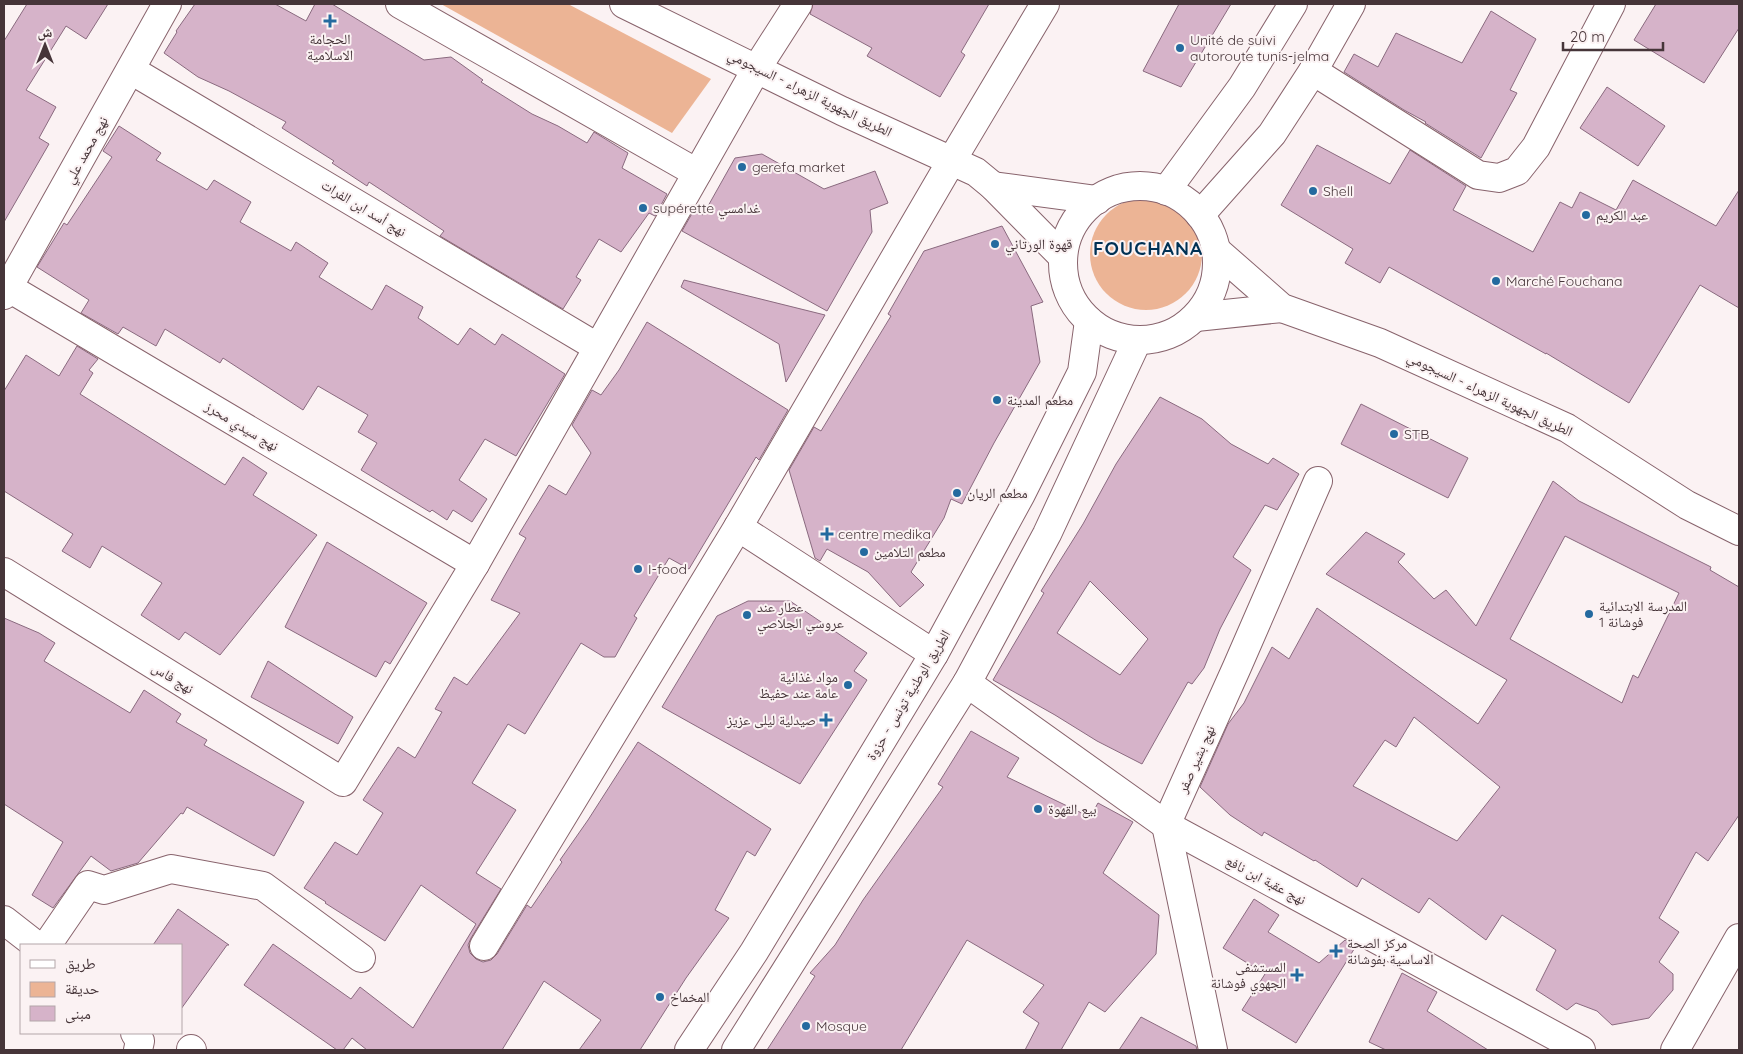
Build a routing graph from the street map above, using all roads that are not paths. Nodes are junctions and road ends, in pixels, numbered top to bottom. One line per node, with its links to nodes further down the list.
1 (167, 4): 10 (street, نهج محمد علي)
2 (400, 4): 13 (street)
3 (624, 4): 9 (street, الطريق الجهوية الزهراء - السيجومي)
4 (798, 4): 9 (street)
5 (1045, 4): 12 (street)
6 (1293, 4): 15 (street)
7 (1351, 4): 11 (street)
8 (1611, 4): 11 (street)
9 (757, 68): 12 (street, الطريق الجهوية الزهراء - السيجومي); 13 (street)
10 (131, 70): 20 (street, نهج محمد علي); 25 (street, نهج أسد ابن الفرات)
11 (1313, 71): 17 (street)
12 (952, 160): 14 (street, الطريق الجهوية الزهراء - السيجومي); 27 (street)
13 (697, 173): 25 (street)
14 (994, 186): 16 (street, الطريق الجهوية الزهراء - السيجومي); 19 (street, الطريق الجهوية الزهراء - السيجومي)
15 (1166, 191): 16 (street); 17 (street)
16 (1097, 200): 19 (street)
17 (1200, 214): 18 (street)
18 (1217, 251): 21 (street, الطريق الجهوية الزهراء - السيجومي); 22 (street)
19 (1063, 257): 23 (street)
20 (6, 292): 29 (street, نهج سيدي محرز)
21 (1282, 308): 22 (street, الطريق الجهوية الزهراء - السيجومي); 28 (street, الطريق الجهوية الزهراء - السيجومي)
22 (1196, 317): 24 (street)
23 (1089, 321): 24 (street); 31 (street, الطريق الوطنية تونس - حزوة)
24 (1137, 340): 32 (street)
25 (597, 347): 29 (street)
26 (1318, 481): 33 (street, نهج بشير صفر)
27 (738, 527): 31 (street); 38 (street)
28 (1739, 531)
29 (475, 564): 30 (street, نهج فاس)
30 (4, 572)
31 (934, 654): 40 (street, الطريق الوطنية تونس - حزوة)
32 (967, 682): 33 (street, نهج عقبة ابن نافع); 41 (street)
33 (1166, 825): 42 (street); 43 (street, نهج عقبة ابن نافع)
34 (4, 920): 36 (street)
35 (1739, 938): 44 (street)
36 (35, 944)
37 (48, 944): 39 (street)
38 (484, 946)
39 (361, 958)
40 (689, 1050)
41 (736, 1050)
42 (1213, 1050)
43 (1581, 1050)
44 (1675, 1050)

